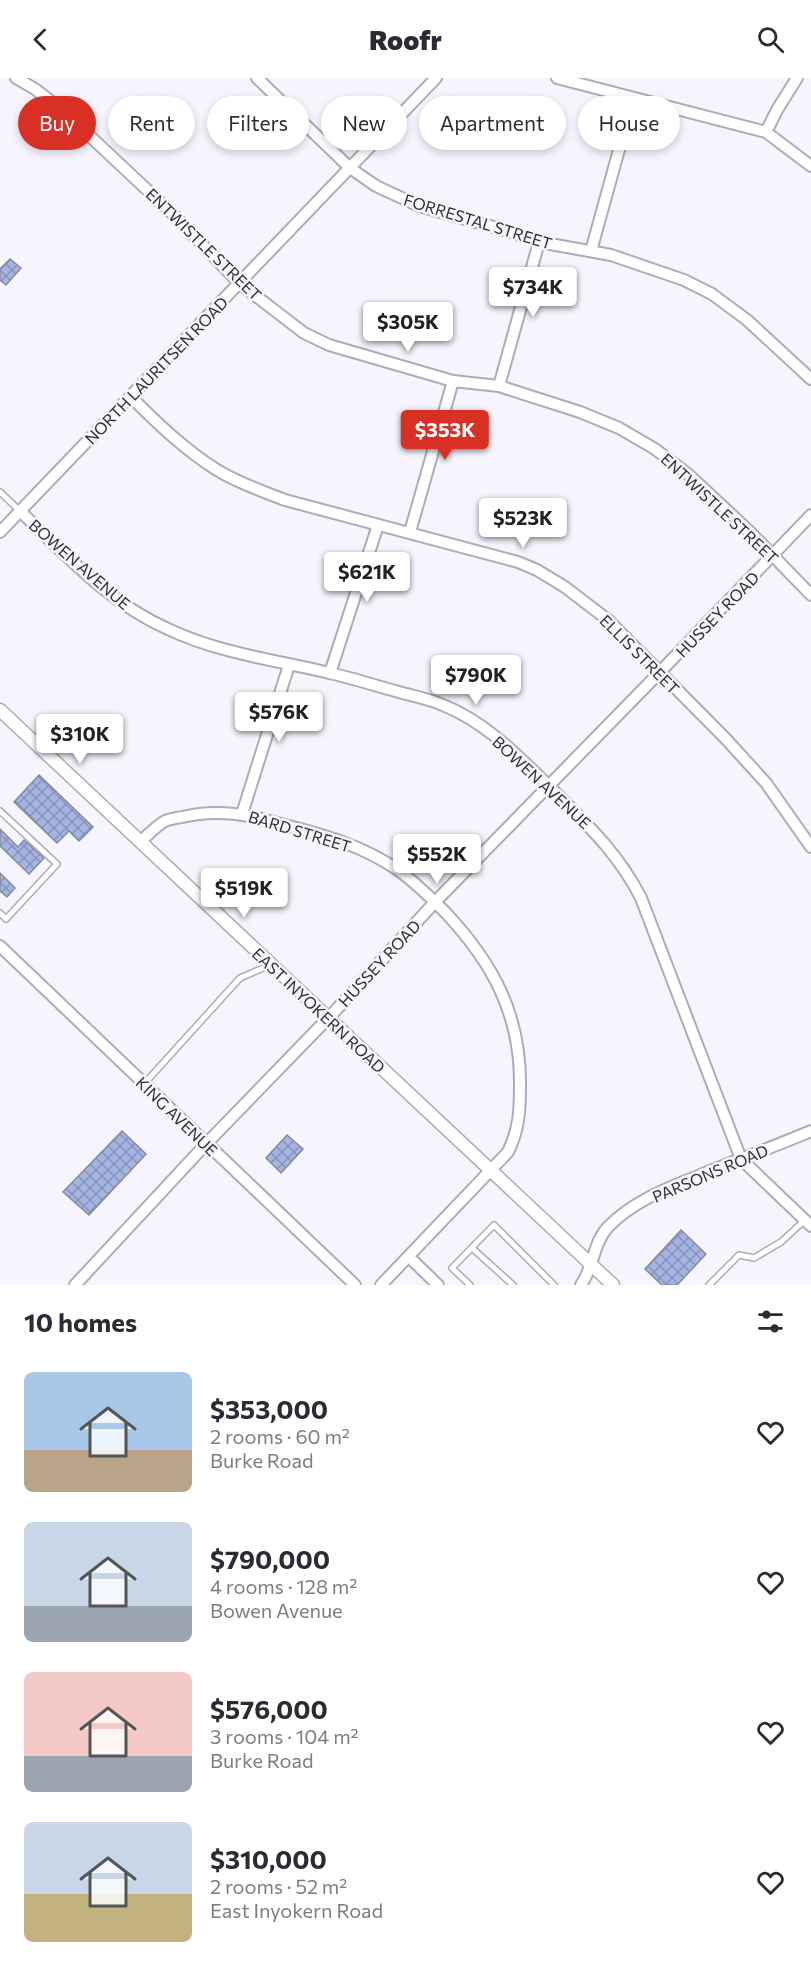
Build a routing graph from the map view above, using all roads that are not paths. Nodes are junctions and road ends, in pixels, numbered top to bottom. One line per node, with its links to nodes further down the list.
1 (16, 78): 14 (street, ENTWISTLE STREET)
2 (256, 78): 11 (street, FORRESTAL STREET)
3 (436, 78): 11 (street, NORTH LAURITSEN ROAD)
4 (557, 78): 6 (street)
5 (797, 78): 8 (street)
6 (622, 96)
7 (680, 111): 8 (street)
8 (766, 132): 10 (street)
9 (619, 150): 13 (street)
10 (811, 166)
11 (350, 168): 12 (street, FORRESTAL STREET); 14 (street, NORTH LAURITSEN ROAD)
12 (539, 242): 13 (street, FORRESTAL STREET); 17 (street)
13 (591, 251): 15 (street, FORRESTAL STREET)
14 (239, 283): 16 (street, ENTWISTLE STREET); 18 (street, NORTH LAURITSEN ROAD)
15 (811, 379)
16 (453, 381): 17 (street, ENTWISTLE STREET); 24 (street)
17 (499, 386): 25 (street, ENTWISTLE STREET)
18 (131, 397): 20 (street, NORTH LAURITSEN ROAD); 22 (street, ELLIS STREET)
19 (0, 492): 20 (lane)
20 (20, 511): 23 (street, NORTH LAURITSEN ROAD); 27 (street, BOWEN AVENUE)
21 (811, 515): 25 (street, HUSSEY ROAD)
22 (378, 525): 24 (street, ELLIS STREET); 28 (street)
23 (0, 532)
24 (410, 532): 29 (street, ELLIS STREET)
25 (773, 555): 26 (street, ENTWISTLE STREET); 29 (street, HUSSEY ROAD)
26 (811, 595)
27 (290, 665): 28 (street, BOWEN AVENUE); 33 (street)
28 (330, 673): 31 (street, BOWEN AVENUE)
29 (659, 673): 31 (street, HUSSEY ROAD); 35 (street, ELLIS STREET)
30 (0, 710): 34 (street, EAST INYOKERN ROAD)
31 (549, 786): 36 (street, HUSSEY ROAD); 44 (street, BOWEN AVENUE)
32 (0, 811): 37 (lane)
33 (242, 813): 34 (street, BARD STREET); 36 (street, BARD STREET)
34 (140, 842): 39 (street, EAST INYOKERN ROAD)
35 (811, 847)
36 (435, 902): 40 (street, HUSSEY ROAD); 45 (street, BARD STREET)
37 (0, 913)
38 (0, 946): 41 (street, KING AVENUE)
39 (272, 965): 40 (street, EAST INYOKERN ROAD); 41 (lane)
40 (327, 1018): 43 (street, HUSSEY ROAD); 45 (street, EAST INYOKERN ROAD)
41 (144, 1084): 43 (street, KING AVENUE)
42 (811, 1131): 44 (street, PARSONS ROAD)
43 (206, 1144): 50 (street, HUSSEY ROAD); 51 (street, KING AVENUE)
44 (741, 1159): 46 (street, BOWEN AVENUE); 49 (street, PARSONS ROAD)
45 (489, 1170): 48 (street, BARD STREET); 49 (street, EAST INYOKERN ROAD)
46 (808, 1223): 59 (lane)
47 (472, 1248): 54 (lane); 55 (lane); 56 (lane)
48 (409, 1257): 52 (street, BARD STREET); 53 (street)
49 (592, 1265): 57 (street, PARSONS ROAD); 58 (street, EAST INYOKERN ROAD)
50 (75, 1285)
51 (355, 1285)
52 (381, 1285)
53 (438, 1285)
54 (470, 1285)
55 (513, 1285)
56 (554, 1285)
57 (581, 1285)
58 (613, 1285)
59 (710, 1285)

